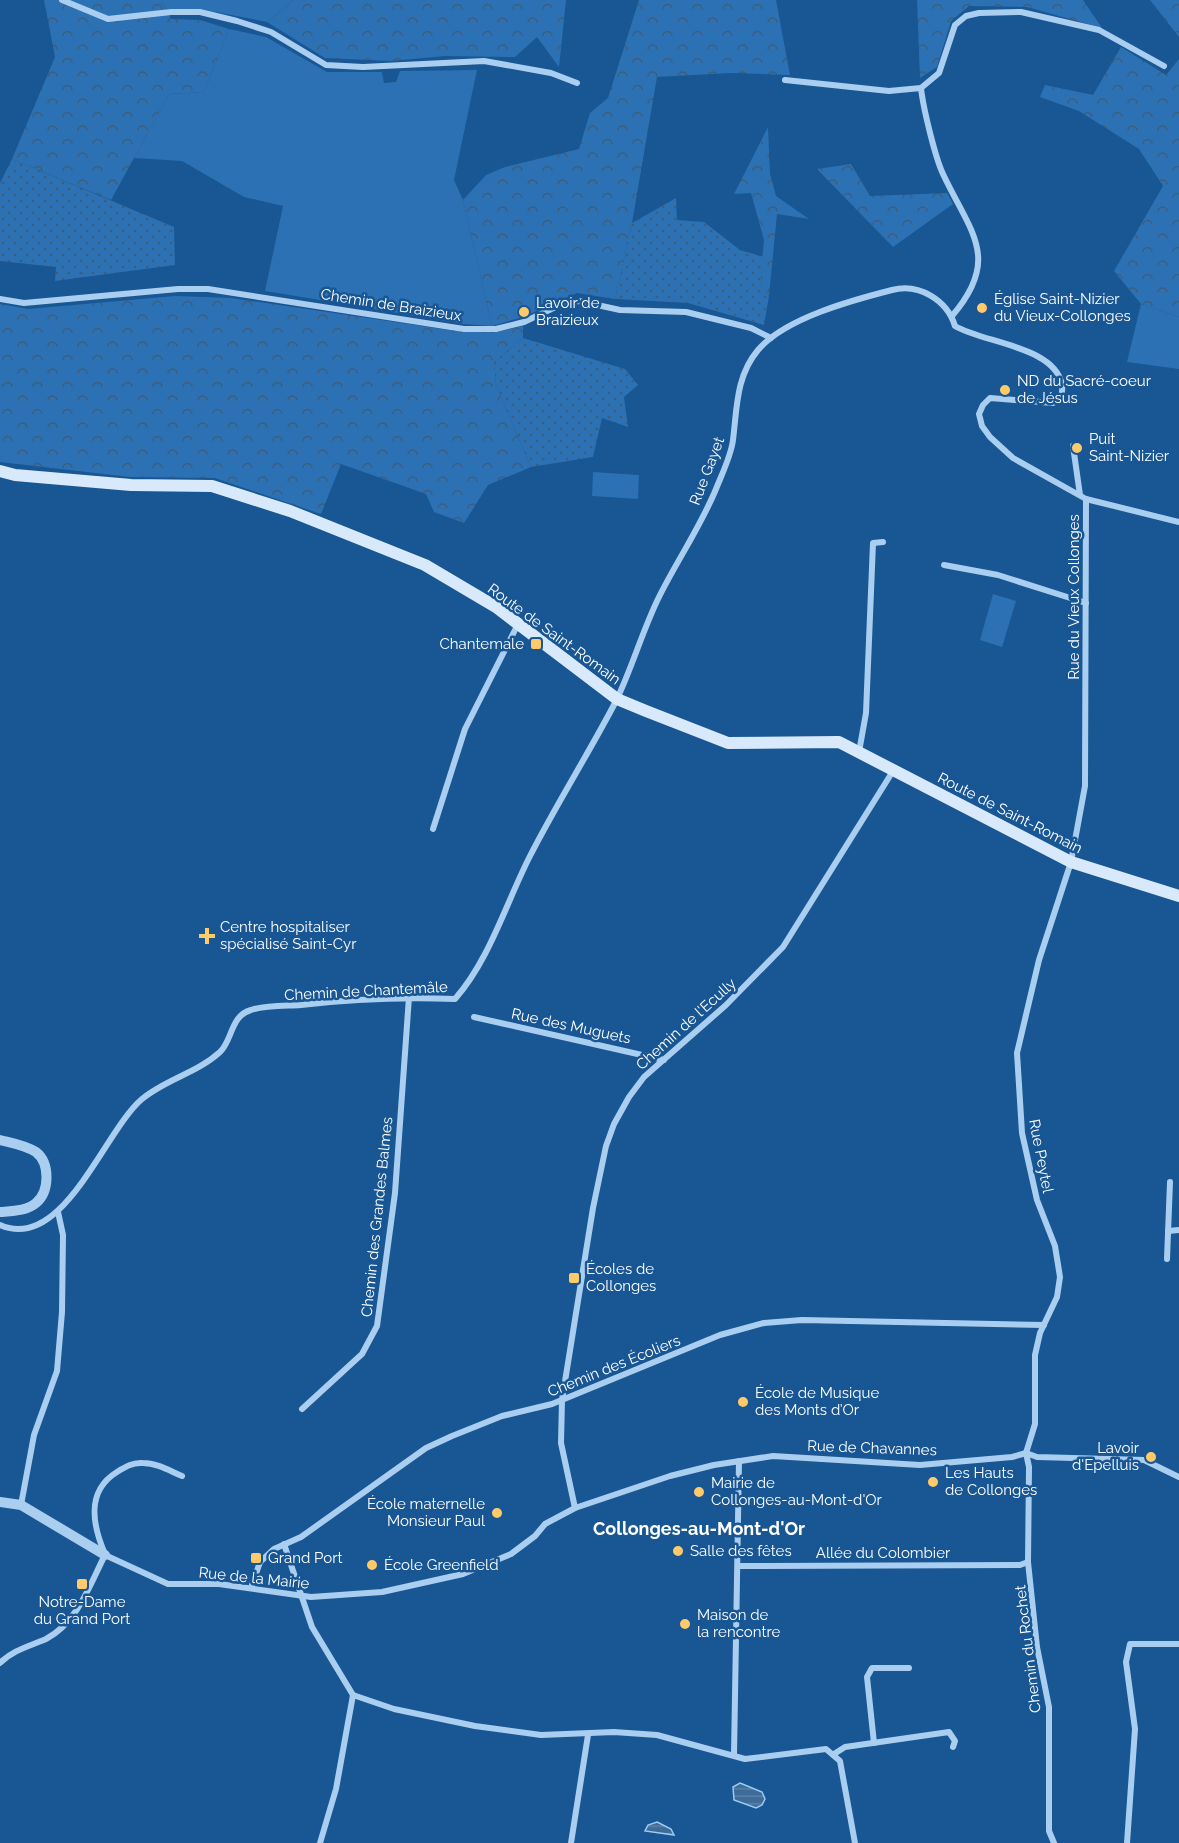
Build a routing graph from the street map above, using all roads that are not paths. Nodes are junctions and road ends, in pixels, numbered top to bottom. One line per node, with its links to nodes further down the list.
1 (62, 0): 4 (street)
2 (1164, 66): 5 (street)
3 (785, 80): 5 (street)
4 (578, 83)
5 (921, 88): 7 (street)
6 (0, 299): 8 (street, Chemin de Braizieux)
7 (952, 316): 8 (street, Rue Gayet); 11 (street, Rue du Vieux Collonges)
8 (771, 338): 17 (street, Rue Gayet)
9 (1073, 446): 11 (street)
10 (0, 471): 16 (main road, Route de Saint-Romain)
11 (1083, 497): 12 (street); 15 (street, Rue du Vieux Collonges)
12 (1179, 522)
13 (882, 542): 18 (street)
14 (944, 565): 15 (street)
15 (1086, 603): 21 (street, Rue du Vieux Collonges)
16 (518, 624): 17 (main road, Route de Saint-Romain); 20 (street)
17 (617, 699): 18 (main road, Route de Saint-Romain); 23 (street, Chemin de Chantemâle)
18 (859, 752): 19 (main road, Route de Saint-Romain)
19 (894, 770): 21 (main road, Route de Saint-Romain); 25 (street, Chemin de l'Ecully)
20 (433, 829)
21 (1071, 862): 22 (main road, Route de Saint-Romain); 34 (street, Rue Peytel)
22 (1179, 896)
23 (409, 997): 29 (street, Chemin de Chantemâle); 36 (street, Chemin des Grandes Balmes)
24 (474, 1017): 25 (street, Rue des Muguets)
25 (663, 1060): 35 (street, Chemin de l'Ecully)
26 (0, 1140): 28 (street)
27 (1170, 1182): 32 (street)
28 (0, 1212)
29 (58, 1212): 30 (street, Chemin de Chantemâle); 42 (street)
30 (0, 1225)
31 (1179, 1230): 32 (street)
32 (1168, 1231): 33 (street)
33 (1167, 1259)
34 (1044, 1325): 35 (street, Chemin des Écoliers); 37 (street, Rue Peytel)
35 (562, 1400): 43 (street, Chemin de l'Ecully); 44 (street, Chemin des Écoliers)
36 (302, 1409)
37 (1026, 1453): 38 (street, Rue de Chavannes); 40 (street, Rue de Chavannes); 46 (street, Chemin du Rochet)
38 (739, 1461): 43 (street, Rue de la Mairie); 47 (street)
39 (182, 1476): 45 (street)
40 (1179, 1477)
41 (0, 1502): 42 (street)
42 (21, 1505): 45 (street)
43 (575, 1508): 49 (street, Rue de la Mairie)
44 (284, 1544): 48 (street, Chemin des Écoliers); 49 (street)
45 (105, 1555): 48 (street, Rue de la Mairie); 51 (street)
46 (1028, 1562): 47 (street, Allée du Colombier); 62 (street, Chemin du Rochet)
47 (738, 1566): 58 (street)
48 (251, 1588): 49 (street, Rue de la Mairie)
49 (300, 1596): 53 (street)
50 (1179, 1644): 63 (street)
51 (0, 1663)
52 (909, 1668): 55 (street)
53 (353, 1695): 54 (street); 59 (street)
54 (588, 1735): 58 (street); 60 (street)
55 (874, 1743): 56 (street); 57 (street)
56 (953, 1747)
57 (834, 1754): 58 (street); 61 (street)
58 (734, 1755)
59 (320, 1843)
60 (571, 1843)
61 (855, 1843)
62 (1054, 1843)
63 (1127, 1843)

